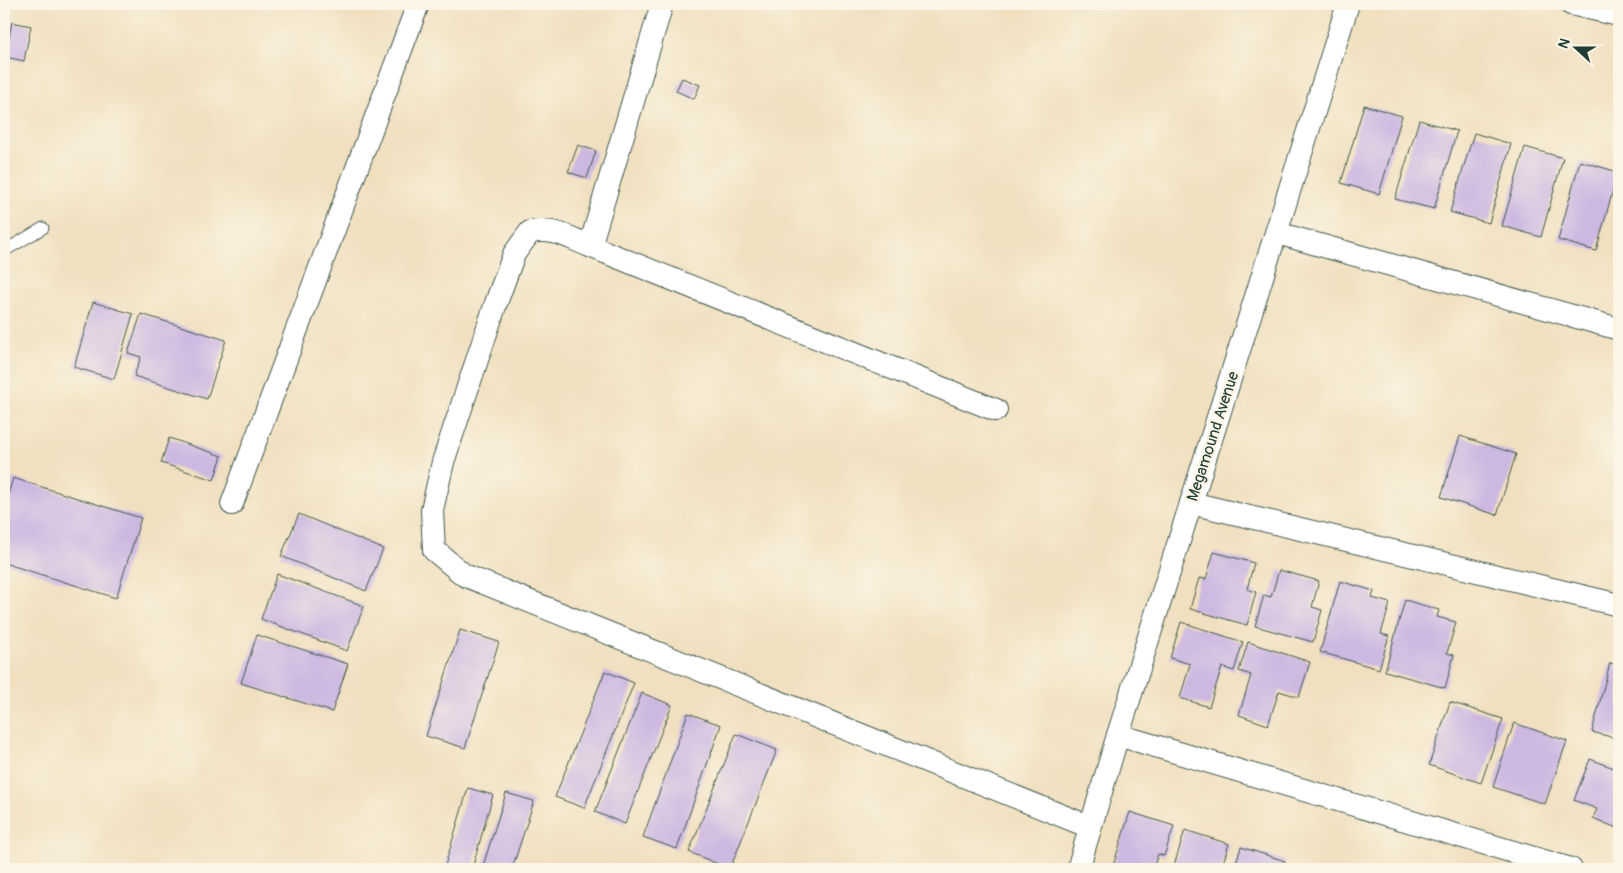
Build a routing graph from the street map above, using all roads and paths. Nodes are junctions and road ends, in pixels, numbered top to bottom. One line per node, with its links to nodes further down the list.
1 (418, 4): 13 (street)
2 (662, 4): 8 (street)
3 (1348, 4): 7 (street, Megamound Avenue)
4 (1572, 4): 5 (street)
5 (1619, 15)
6 (43, 228): 9 (lane)
7 (1277, 233): 10 (street); 12 (street, Megamound Avenue)
8 (590, 246): 11 (street); 16 (street)
9 (4, 251)
10 (1619, 329)
11 (996, 410)
12 (1191, 503): 14 (street); 15 (street, Megamound Avenue)
13 (232, 504)
14 (1619, 605)
15 (1118, 735): 16 (street, Megamound Avenue); 18 (street)
16 (1090, 827): 17 (street, Megamound Avenue)
17 (1078, 869)
18 (1572, 869)

